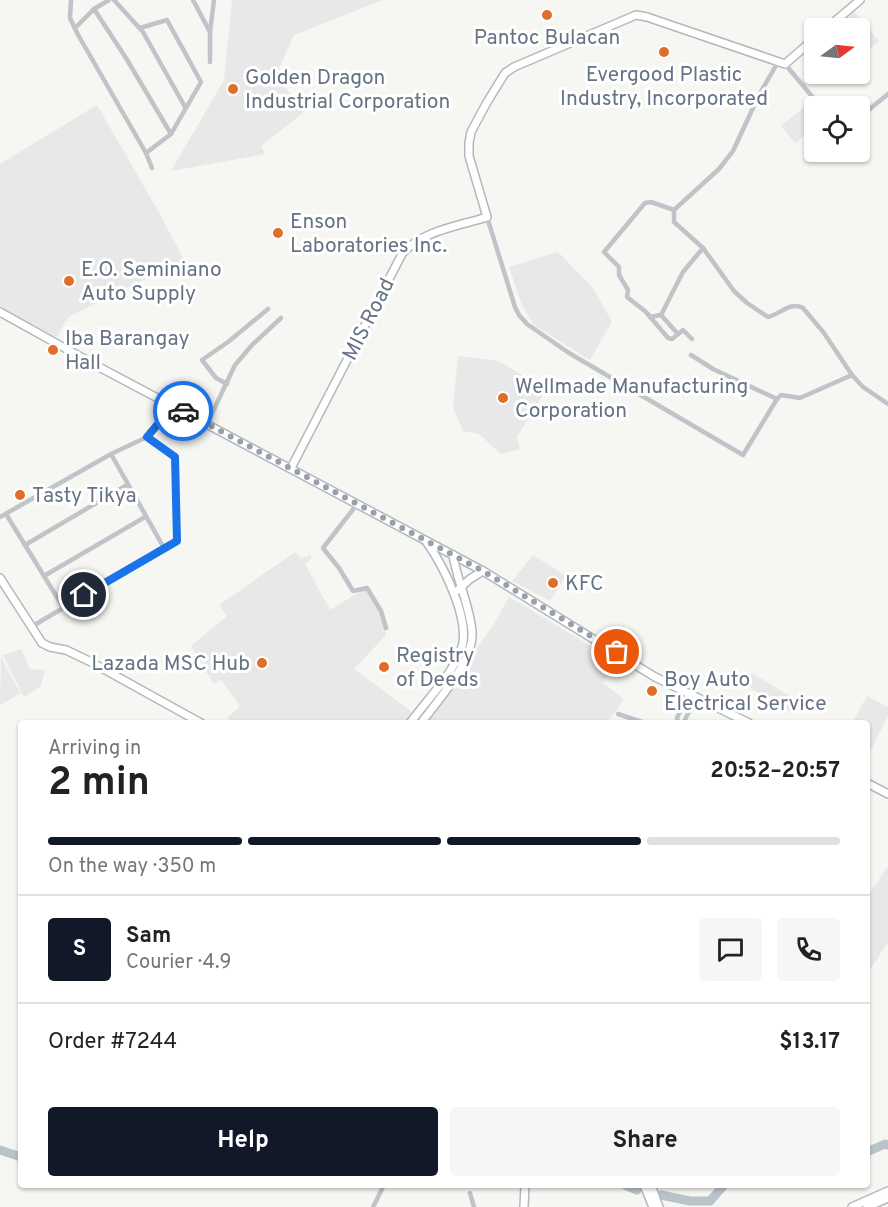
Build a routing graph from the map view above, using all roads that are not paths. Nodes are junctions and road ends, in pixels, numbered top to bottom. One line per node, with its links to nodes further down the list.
1 (71, 0): 9 (street)
2 (108, 0): 7 (street)
3 (114, 0): 10 (street)
4 (193, 0): 11 (street)
5 (214, 0): 11 (street)
6 (860, 0): 8 (street)
7 (94, 9): 9 (street); 19 (street)
8 (839, 18)
9 (75, 28): 20 (street)
10 (140, 28): 17 (street); 17 (street)
11 (210, 32): 13 (street)
12 (804, 46): 14 (street)
13 (210, 62)
14 (781, 63): 16 (street); 22 (street); 23 (street)
15 (888, 94): 18 (street)
16 (811, 96)
17 (185, 107): 19 (street)
18 (870, 109)
19 (171, 134): 20 (street)
20 (146, 153): 21 (street)
21 (153, 168)
22 (674, 210): 24 (street); 28 (street)
23 (487, 217): 35 (street); 41 (street, MIS Road)
24 (703, 248): 27 (street); 33 (street)
25 (268, 309): 34 (street)
26 (0, 312): 37 (street)
27 (661, 315): 28 (street); 30 (street)
28 (650, 317): 30 (street)
29 (281, 318): 34 (street)
30 (678, 334): 31 (street)
31 (692, 339)
32 (691, 355): 35 (street)
33 (852, 375): 35 (street); 36 (street)
34 (226, 384): 38 (street)
35 (777, 399)
36 (888, 404)
37 (173, 406): 38 (street); 39 (street)
38 (207, 424): 41 (street)
39 (147, 437): 40 (street); 49 (street)
40 (111, 454): 42 (street); 44 (street)
41 (291, 468): 43 (street)
42 (127, 485): 46 (street); 48 (street)
43 (358, 503): 47 (street); 58 (street)
44 (6, 514): 45 (street); 48 (street)
45 (0, 517)
46 (146, 517): 49 (street); 52 (street)
47 (425, 539): 50 (street); 55 (street)
48 (25, 545): 52 (street)
49 (164, 548): 56 (street)
50 (453, 555): 51 (street); 54 (street)
51 (483, 571): 54 (street); 59 (street)
52 (44, 576): 56 (street)
53 (0, 578): 57 (street)
54 (461, 588): 55 (street); 65 (street)
55 (454, 593): 64 (street)
56 (63, 607): 57 (street)
57 (31, 627): 63 (street)
58 (386, 628)
59 (692, 695): 60 (street); 61 (street); 69 (street)
60 (683, 707): 61 (street); 67 (street)
61 (689, 710): 68 (street)
62 (618, 714): 66 (street)
63 (196, 720)
64 (412, 720)
65 (423, 720)
66 (631, 720)
67 (678, 720)
68 (685, 720)
69 (742, 720)
70 (870, 785): 71 (street)
71 (888, 794)
72 (382, 1188): 79 (street)
73 (525, 1188): 81 (street)
74 (648, 1188): 82 (street)
75 (649, 1188): 83 (street)
76 (888, 1191): 84 (street)
77 (470, 1193): 80 (street)
78 (888, 1198): 85 (street)
79 (373, 1207)
80 (474, 1207)
81 (524, 1207)
82 (653, 1207)
83 (659, 1207)
84 (852, 1207)
85 (867, 1207)

